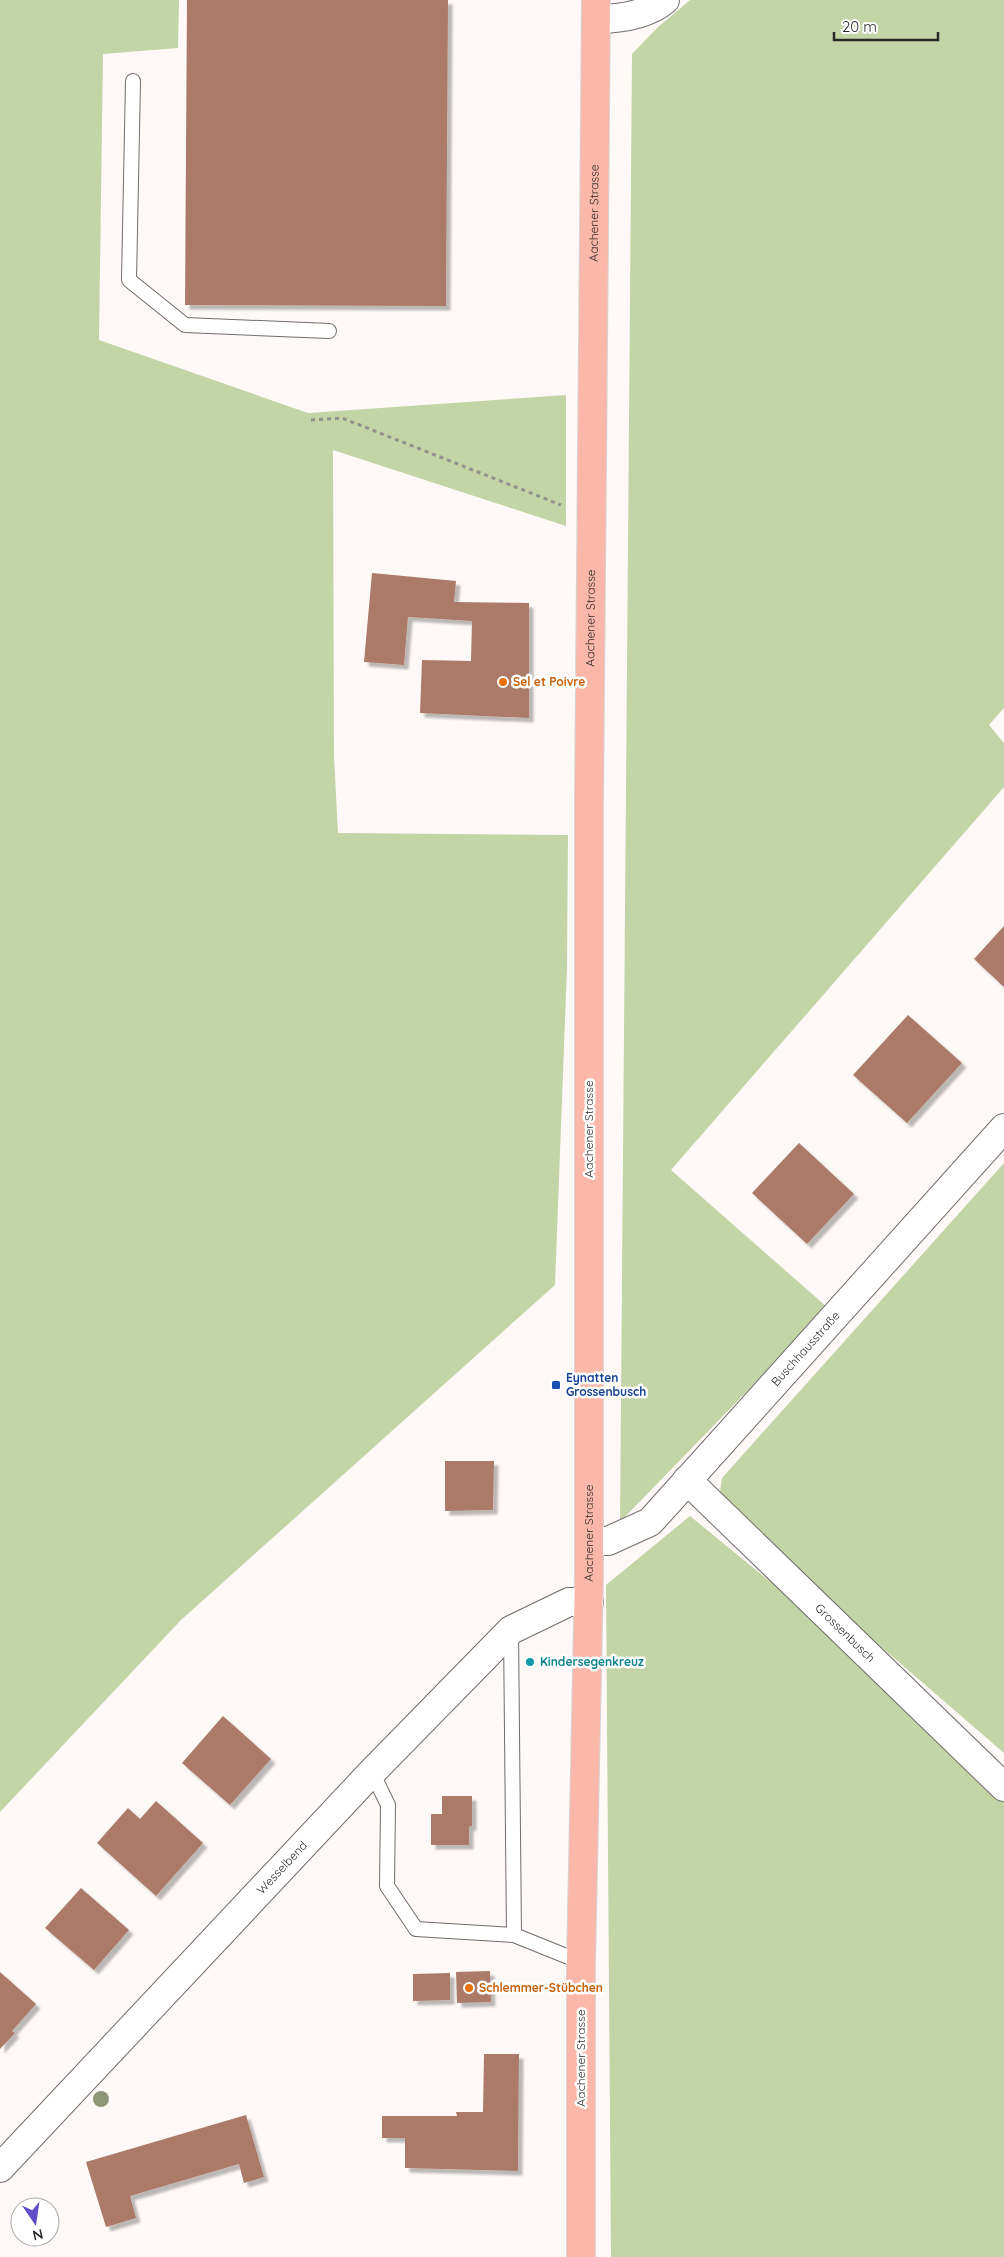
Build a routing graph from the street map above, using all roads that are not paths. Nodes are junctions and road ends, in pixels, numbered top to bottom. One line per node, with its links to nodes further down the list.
1 (666, 0): 2 (street)
2 (596, 10): 7 (main road, Aachener Strasse)
3 (133, 80): 4 (lane)
4 (329, 331)
5 (1004, 1128): 6 (street, Buschhausstraße)
6 (687, 1480): 7 (street, Buschhausstraße); 11 (street, Grossenbusch)
7 (588, 1541): 8 (main road, Aachener Strasse)
8 (588, 1602): 9 (street, Wesselbend); 13 (main road, Aachener Strasse)
9 (511, 1630): 10 (street, Wesselbend); 12 (lane)
10 (372, 1772): 12 (lane); 14 (street, Wesselbend)
11 (1004, 1787)
12 (514, 1935): 13 (lane)
13 (581, 1962): 15 (main road, Aachener Strasse)
14 (0, 2168)
15 (581, 2257)

